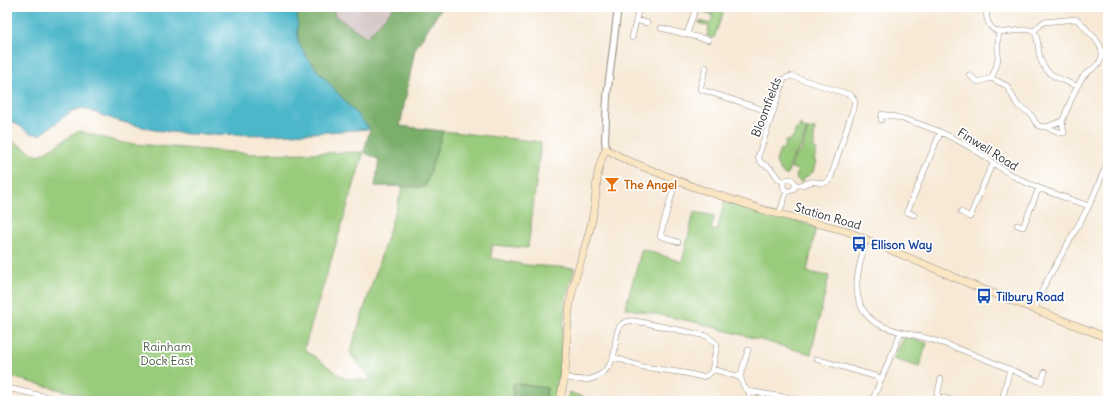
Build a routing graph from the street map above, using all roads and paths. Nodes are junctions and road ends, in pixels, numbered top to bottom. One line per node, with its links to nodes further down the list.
1 (618, 7): 22 (street)
2 (639, 7): 5 (street)
3 (696, 7): 10 (street)
4 (988, 7): 9 (street)
5 (636, 20): 6 (street); 11 (street)
6 (647, 23)
7 (661, 28): 10 (street)
8 (1034, 31): 9 (street); 16 (street); 16 (street)
9 (999, 32): 15 (street)
10 (686, 34): 12 (street)
11 (632, 38)
12 (709, 40)
13 (706, 67): 17 (street)
14 (969, 76): 15 (street)
15 (991, 78): 20 (street)
16 (1077, 86): 19 (street)
17 (773, 113): 26 (street, Bloomfields); 27 (street, Bloomfields)
18 (881, 120): 21 (street, Finwell Road)
19 (1062, 121): 20 (street); 20 (street)
20 (1046, 127)
21 (940, 132): 24 (street, Finwell Road); 33 (street)
22 (606, 149): 25 (main road, Station Road); 46 (main road)
23 (1108, 162): 30 (street)
24 (994, 163): 28 (street, Finwell Road); 31 (street)
25 (676, 180): 32 (main road, Station Road); 36 (street)
26 (783, 182): 27 (street, Bloomfields); 29 (street, Bloomfields)
27 (794, 185): 29 (street, Bloomfields)
28 (1039, 188): 30 (street, Finwell Road); 34 (street)
29 (787, 190): 32 (street)
30 (1088, 206): 37 (street)
31 (961, 212)
32 (779, 214): 35 (main road, Station Road)
33 (914, 215)
34 (1017, 225)
35 (866, 239): 37 (main road, Station Road); 38 (street)
36 (678, 242)
37 (1035, 309): 39 (main road, Station Road)
38 (901, 332): 44 (street); 48 (street)
39 (1108, 338)
40 (748, 350): 47 (street)
41 (613, 357): 43 (street); 43 (street); 46 (street)
42 (816, 359): 48 (street)
43 (712, 369): 47 (street)
44 (1010, 369): 45 (street); 58 (street)
45 (1046, 372)
46 (564, 377): 54 (main road)
47 (740, 377): 51 (street)
48 (881, 378): 56 (street)
49 (941, 379): 57 (street)
50 (7, 388): 53 (street)
51 (750, 391): 52 (street); 55 (street)
52 (795, 399)
53 (65, 401)
54 (560, 401)
55 (748, 401)
56 (872, 401)
57 (954, 401)
58 (1002, 401)

